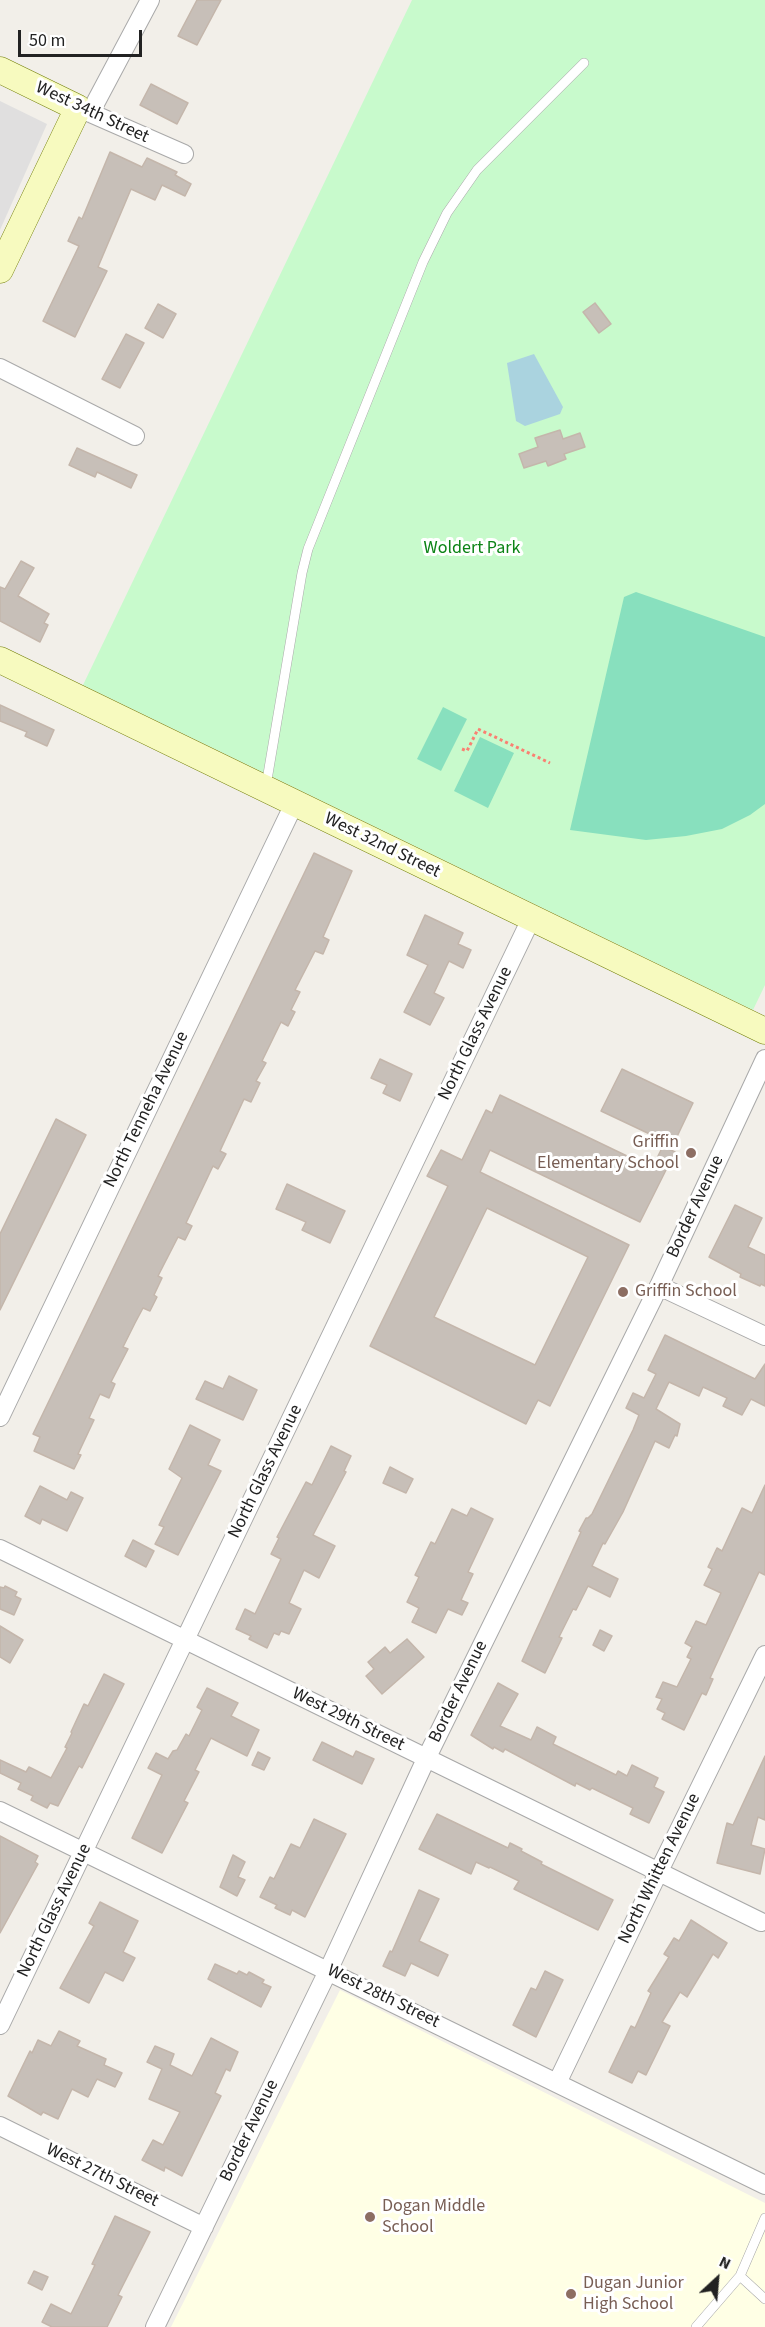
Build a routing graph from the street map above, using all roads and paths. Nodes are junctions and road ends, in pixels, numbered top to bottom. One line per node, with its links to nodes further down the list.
1 (150, 0): 4 (street)
2 (584, 63): 12 (lane)
3 (0, 70): 4 (street, West 34th Street)
4 (84, 110): 5 (street, West 34th Street); 6 (street)
5 (184, 154)
6 (0, 270)
7 (0, 368): 8 (street)
8 (135, 436)
9 (0, 660): 12 (street, West 32nd Street)
10 (462, 748): 11 (path)
11 (550, 763)
12 (265, 788): 13 (street, West 32nd Street)
13 (295, 802): 14 (street, West 32nd Street); 19 (street, North Tenneha Avenue)
14 (531, 919): 15 (street, West 32nd Street); 21 (street, North Glass Avenue)
15 (765, 1031)
16 (765, 1059): 17 (street, Border Avenue)
17 (659, 1286): 18 (street); 23 (street, Border Avenue)
18 (765, 1336)
19 (0, 1417)
20 (0, 1549): 21 (street, West 29th Street)
21 (186, 1640): 23 (street, West 29th Street); 25 (street, North Glass Avenue)
22 (765, 1655): 26 (street, North Whitten Avenue)
23 (426, 1759): 26 (street, West 29th Street); 28 (street, Border Avenue)
24 (0, 1811): 25 (street, West 28th Street)
25 (84, 1851): 28 (street, West 28th Street); 29 (street, North Glass Avenue)
26 (658, 1873): 27 (street, West 29th Street); 30 (street, North Whitten Avenue)
27 (761, 1922)
28 (328, 1971): 30 (street, West 28th Street); 34 (street, Border Avenue)
29 (0, 2025)
30 (557, 2084): 32 (street, West 28th Street)
31 (0, 2126): 34 (street, West 27th Street)
32 (765, 2185)
33 (765, 2217): 35 (lane)
34 (204, 2227): 37 (street, Border Avenue)
35 (740, 2276): 36 (lane); 38 (lane)
36 (765, 2299)
37 (155, 2327)
38 (696, 2327)

